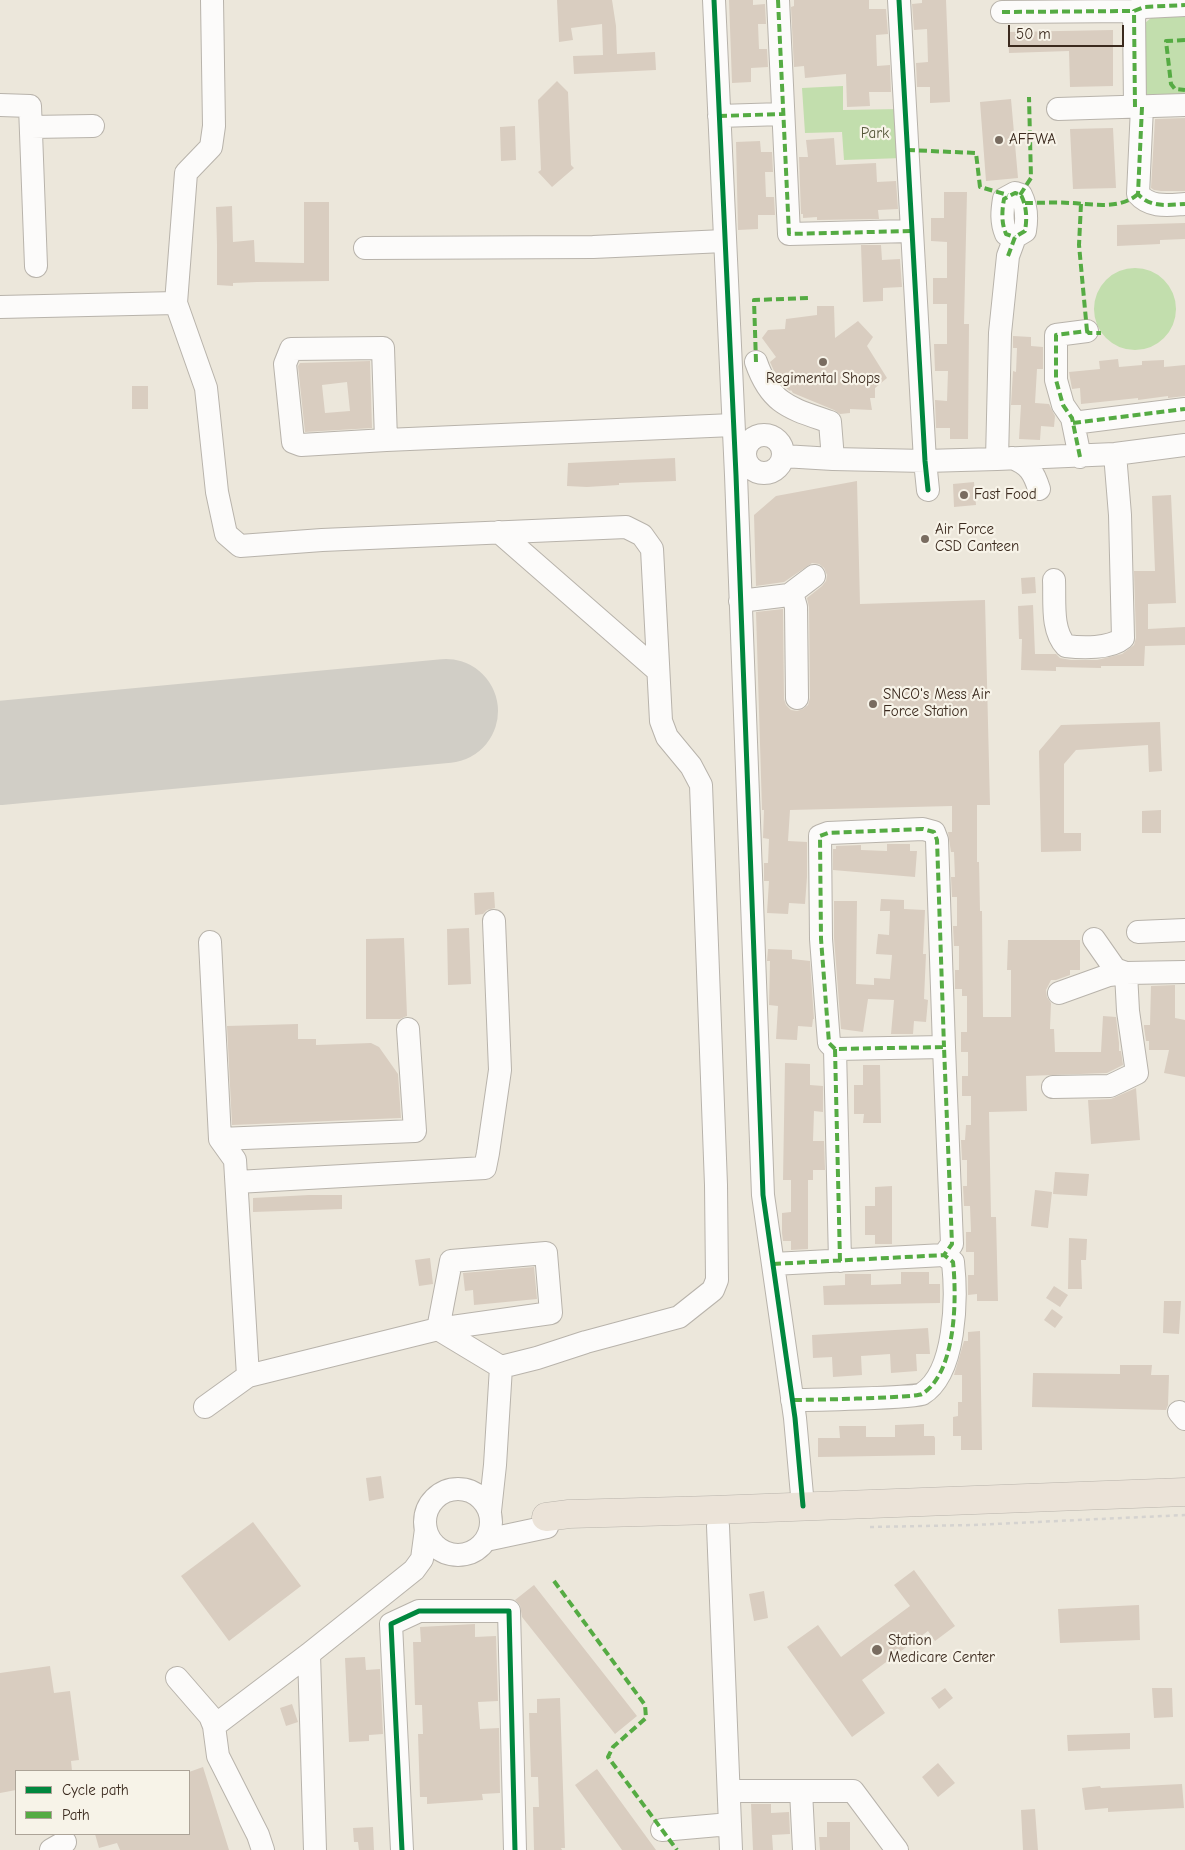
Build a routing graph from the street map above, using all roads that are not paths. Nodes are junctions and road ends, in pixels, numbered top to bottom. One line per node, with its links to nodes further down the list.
1 (212, 0): 22 (street)
2 (714, 0): 13 (street)
3 (778, 0): 12 (street)
4 (900, 0): 17 (street)
5 (1185, 5): 6 (street)
6 (1134, 11): 7 (street); 10 (street)
7 (1002, 12)
8 (0, 105): 15 (street)
9 (1185, 105): 10 (street)
10 (1138, 107): 11 (street); 16 (street)
11 (1058, 108)
12 (784, 114): 13 (street); 17 (street)
13 (719, 116): 19 (street)
14 (94, 126): 15 (street)
15 (31, 127): 21 (street)
16 (1185, 204)
17 (911, 231): 36 (street)
18 (1015, 237): 35 (street)
19 (724, 240): 20 (street); 27 (street)
20 (365, 248)
21 (36, 266)
22 (176, 303): 23 (street); 40 (street)
23 (0, 307)
24 (1087, 331): 28 (street)
25 (756, 362): 34 (street)
26 (1185, 409): 28 (street)
27 (733, 422): 29 (street); 31 (street); 37 (street)
28 (1073, 423): 33 (street)
29 (386, 440): 29 (street)
30 (1185, 445): 32 (street)
31 (746, 449): 34 (street); 37 (street)
32 (1116, 454): 33 (street); 42 (street)
33 (1080, 457): 35 (street)
34 (833, 459): 36 (street)
35 (1005, 459): 36 (street); 38 (street)
36 (924, 461): 39 (street)
37 (736, 482): 44 (street)
38 (1039, 489)
39 (928, 490)
40 (499, 532): 45 (street); 45 (street)
41 (814, 576): 43 (street)
42 (1054, 580)
43 (792, 593): 44 (street); 46 (street)
44 (740, 601): 63 (street)
45 (658, 670): 65 (street)
46 (797, 698)
47 (494, 921): 60 (street)
48 (1185, 930): 49 (street)
49 (1138, 932)
50 (1094, 939): 53 (street)
51 (210, 942): 59 (street)
52 (1185, 972): 53 (street)
53 (1126, 973): 54 (street); 58 (street)
54 (1059, 992)
55 (408, 1029): 59 (street)
56 (944, 1047): 57 (street); 57 (street); 61 (street)
57 (835, 1050): 62 (street)
58 (1054, 1086)
59 (220, 1139): 60 (street)
60 (236, 1182): 66 (street)
61 (944, 1254): 62 (street); 67 (street)
62 (840, 1261): 63 (street)
63 (773, 1264): 67 (street)
64 (438, 1330): 64 (street); 65 (street); 66 (street)
65 (501, 1367): 72 (street)
66 (248, 1376): 68 (street)
67 (792, 1400): 70 (street)
68 (205, 1407)
69 (1185, 1492): 70 (main road)
70 (803, 1506): 73 (main road)
71 (1185, 1508): 74 (main road)
72 (490, 1511): 75 (street); 76 (street)
73 (546, 1522): 74 (main road); 76 (street)
74 (718, 1526): 80 (street)
75 (426, 1528): 76 (street); 77 (street)
76 (488, 1537)
77 (309, 1654): 79 (street); 85 (street)
78 (178, 1678): 79 (street)
79 (214, 1726): 84 (street)
80 (729, 1791): 81 (street); 82 (street)
81 (801, 1791): 89 (street); 90 (street)
82 (730, 1824): 83 (street); 88 (street)
83 (662, 1830)
84 (263, 1850)
85 (315, 1850)
86 (402, 1850): 87 (street)
87 (515, 1850)
88 (731, 1850)
89 (804, 1850)
90 (897, 1850)

